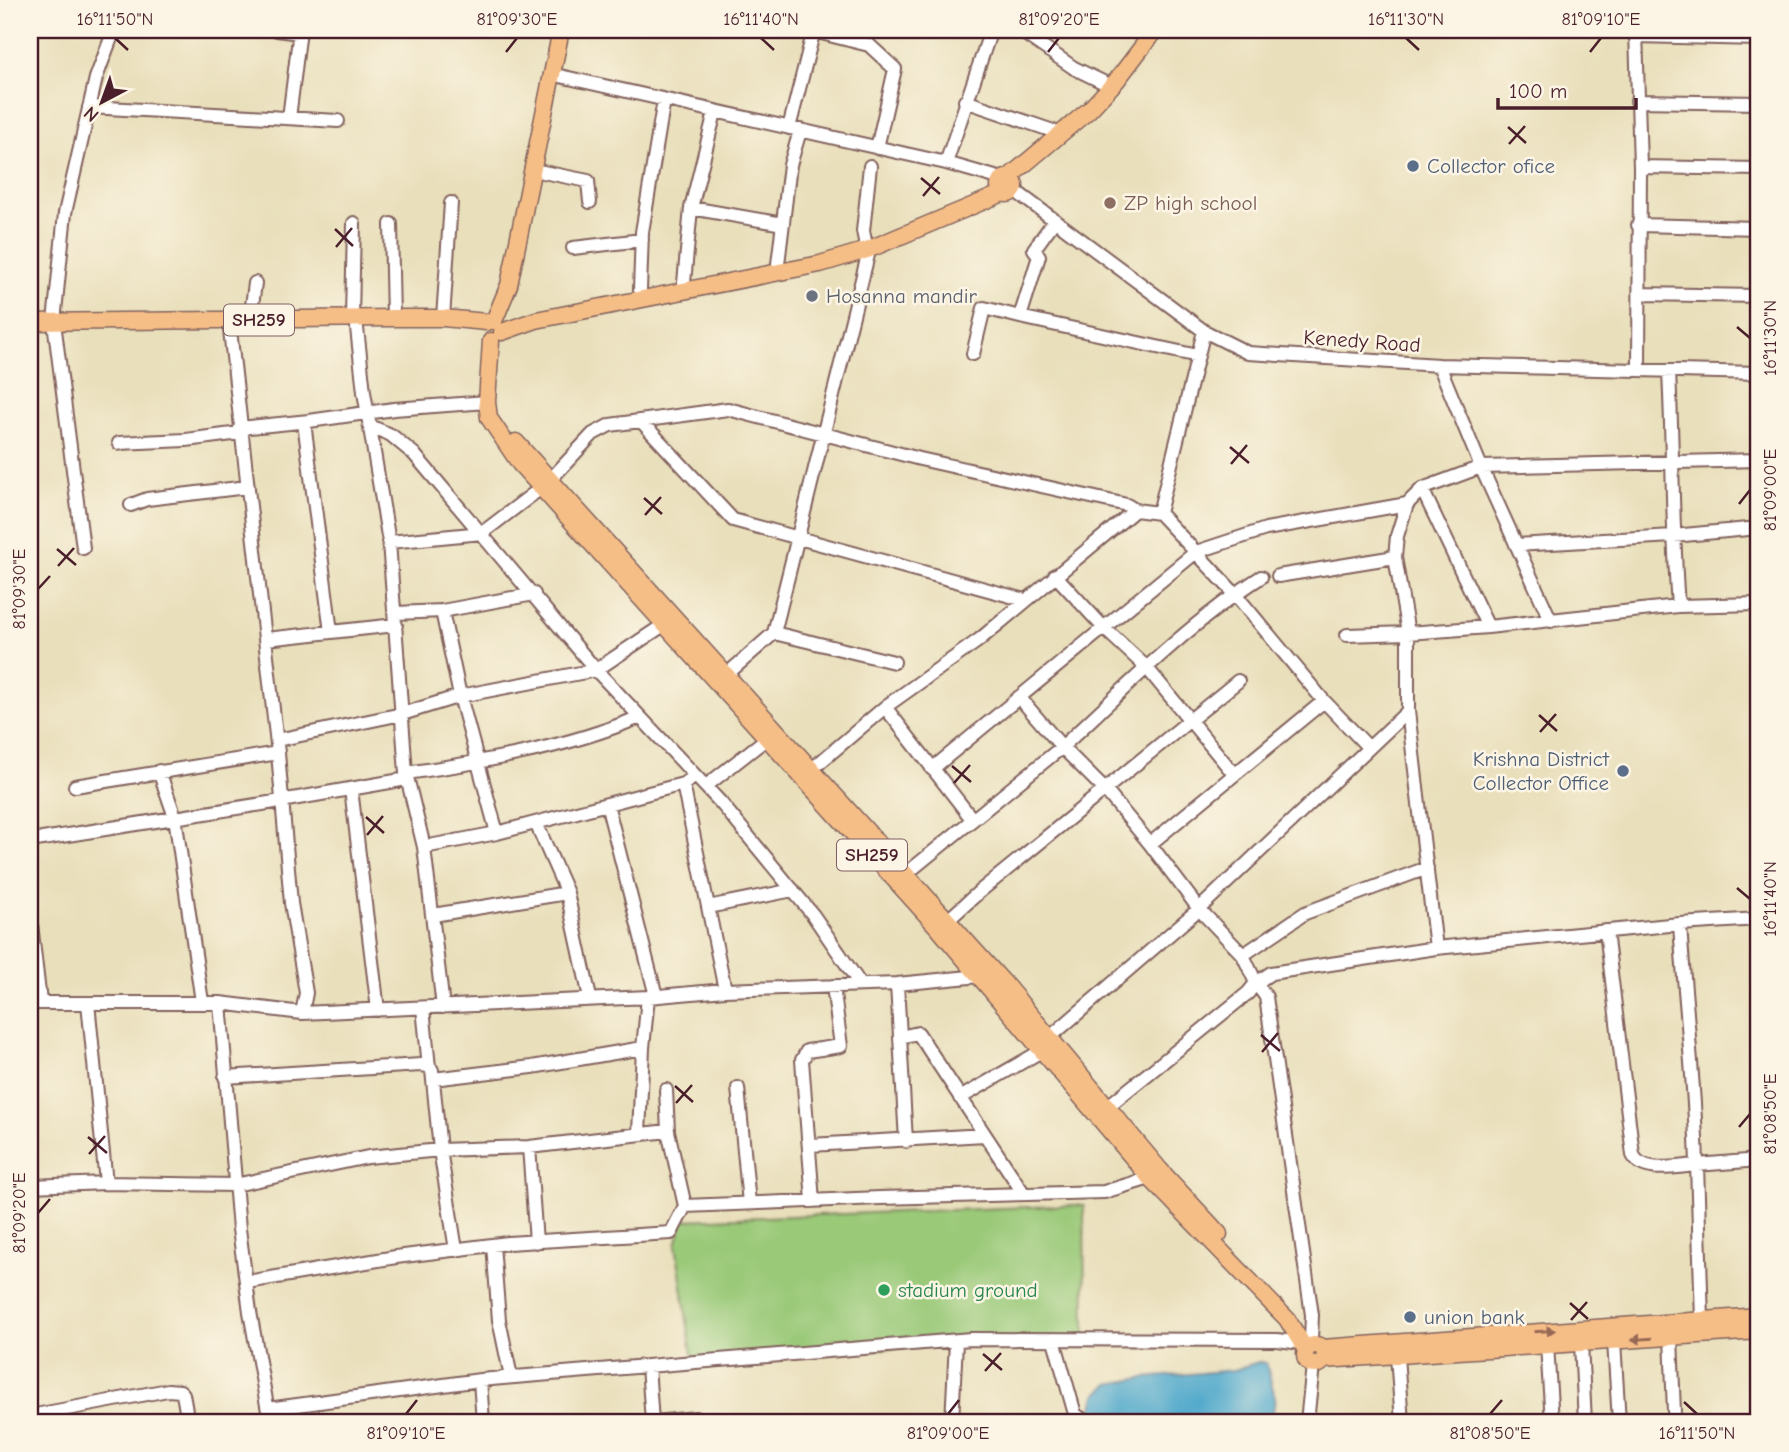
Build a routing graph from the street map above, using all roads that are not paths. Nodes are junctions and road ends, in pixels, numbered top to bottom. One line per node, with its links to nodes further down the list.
1 (114, 30): 18 (street)
2 (277, 30): 9 (street)
3 (561, 30): 12 (main road)
4 (809, 30): 5 (street)
5 (814, 30): 22 (street); 24 (street)
6 (991, 30): 15 (street)
7 (1019, 30): 13 (street)
8 (1155, 30): 13 (main road)
9 (300, 32): 20 (street)
10 (1637, 33): 11 (street); 16 (street)
11 (1759, 39)
12 (551, 74): 14 (street); 29 (main road)
13 (1111, 86): 23 (main road)
14 (664, 100): 19 (street); 40 (street)
15 (965, 101): 23 (street); 25 (street)
16 (1637, 101): 17 (street); 27 (street)
17 (1759, 103)
18 (89, 107): 20 (street); 55 (street)
19 (715, 112): 22 (street); 33 (street)
20 (289, 118): 21 (street)
21 (338, 121)
22 (794, 130): 24 (street); 36 (street)
23 (1062, 134): 30 (main road)
24 (877, 148): 25 (street)
25 (946, 163): 30 (street)
26 (870, 166): 41 (street)
27 (1640, 167): 28 (street); 38 (street)
28 (1759, 169)
29 (533, 170): 31 (street); 58 (main road)
30 (1005, 185): 34 (street, Kenedy Road); 41 (main road)
31 (590, 202)
32 (451, 203): 51 (street)
33 (691, 208): 36 (street); 45 (street)
34 (1055, 220): 49 (street); 59 (street, Kenedy Road)
35 (354, 223): 54 (street)
36 (783, 223): 43 (street)
37 (391, 224): 50 (street)
38 (1638, 225): 39 (street); 47 (street)
39 (1759, 228)
40 (642, 240): 42 (street); 46 (street)
41 (865, 246): 43 (main road); 58 (main road); 72 (street)
42 (573, 248)
43 (778, 264): 45 (main road)
44 (255, 283): 52 (street)
45 (684, 283): 46 (main road)
46 (640, 290): 58 (main road)
47 (1640, 295): 48 (street); 63 (street)
48 (1759, 296)
49 (1020, 317): 60 (street); 61 (street)
50 (393, 318): 51 (main road, SH259); 54 (main road, SH259)
51 (443, 318): 58 (main road, SH259)
52 (250, 321): 54 (main road, SH259); 55 (main road, SH259); 57 (street)
53 (30, 322): 55 (main road, SH259)
54 (355, 323): 57 (main road, SH259); 58 (main road, SH259); 67 (street)
55 (55, 326): 56 (main road, SH259); 57 (main road, SH259); 90 (street)
56 (30, 330)
57 (230, 330): 71 (street)
58 (492, 330): 66 (main road, SH259); 77 (main road, SH259)
59 (1205, 331): 61 (street); 62 (street, Kenedy Road)
60 (972, 354)
61 (1198, 356): 83 (street)
62 (1439, 365): 63 (street, Kenedy Road); 76 (street)
63 (1639, 370): 64 (street, Kenedy Road)
64 (1669, 372): 65 (street, Kenedy Road); 75 (street)
65 (1759, 373)
66 (486, 402): 67 (street); 77 (main road, SH259)
67 (368, 412): 69 (street); 70 (street)
68 (641, 421): 72 (street); 77 (street); 87 (street)
69 (304, 422): 71 (street); 107 (street)
70 (370, 426): 85 (street); 88 (street)
71 (240, 431): 73 (street); 78 (street)
72 (825, 434): 82 (street); 87 (street)
73 (120, 443)
74 (1759, 460): 75 (street)
75 (1674, 462): 76 (street); 86 (street)
76 (1481, 467): 79 (street); 89 (street)
77 (545, 484): 85 (street); 104 (main road, SH259); 115 (main road, SH259)
78 (247, 487): 81 (street); 111 (street)
79 (1422, 489): 80 (street); 105 (street)
80 (1408, 504): 91 (street); 92 (street)
81 (131, 505)
82 (1135, 510): 83 (street); 93 (street)
83 (1159, 513): 91 (street)
84 (1759, 528): 86 (street)
85 (482, 533): 88 (street); 96 (street)
86 (1673, 536): 89 (street); 100 (street)
87 (797, 538): 98 (street); 108 (street)
88 (389, 542): 102 (street)
89 (1516, 545): 103 (street)
90 (83, 548)
91 (1196, 552): 97 (street); 106 (street)
92 (1395, 557): 94 (street); 109 (street)
93 (1055, 575): 98 (street); 106 (street)
94 (1278, 576)
95 (1261, 577): 97 (street)
96 (534, 594): 101 (street); 114 (street)
97 (1235, 594): 113 (street); 119 (street)
98 (1025, 600): 120 (street)
99 (1759, 604): 100 (street)
100 (1678, 606): 103 (street)
101 (442, 611): 102 (street); 117 (street)
102 (396, 619): 107 (street); 122 (street)
103 (1551, 621): 105 (street)
104 (665, 624): 114 (street); 125 (main road, SH259)
105 (1488, 627): 109 (street)
106 (1104, 628): 113 (street); 118 (street)
107 (331, 632): 111 (street)
108 (774, 633): 112 (street); 115 (street)
109 (1408, 634): 110 (street); 121 (street)
110 (1347, 635)
111 (266, 639): 126 (street)
112 (894, 662)
113 (1147, 668): 124 (street); 127 (street)
114 (596, 670): 117 (street); 123 (street)
115 (726, 675): 131 (main road, SH259)
116 (1238, 681): 124 (street)
117 (460, 696): 122 (street); 129 (street)
118 (1019, 697): 127 (street); 130 (street)
119 (1324, 701): 128 (street); 133 (street)
120 (885, 708): 130 (street); 131 (street)
121 (1408, 711): 128 (street); 149 (street)
122 (402, 714): 126 (street); 134 (street)
123 (640, 717): 129 (street); 135 (street)
124 (1190, 721): 133 (street); 139 (street)
125 (766, 739): 135 (street); 150 (main road, SH259)
126 (277, 746): 132 (street); 140 (street)
127 (1062, 747): 139 (street); 143 (street)
128 (1368, 747): 154 (street)
129 (478, 763): 134 (street); 145 (street)
130 (932, 769): 143 (street)
131 (811, 770): 150 (main road, SH259)
132 (159, 771): 137 (street); 142 (street)
133 (1234, 774): 147 (street)
134 (406, 776): 138 (street); 148 (street)
135 (701, 782): 136 (street); 151 (street)
136 (683, 784): 141 (street); 153 (street)
137 (75, 786)
138 (351, 789): 140 (street); 177 (street)
139 (1106, 791): 147 (street); 158 (street)
140 (281, 801): 142 (street); 178 (street)
141 (607, 804): 144 (street); 169 (street)
142 (175, 817): 146 (street); 172 (street)
143 (972, 818): 150 (street)
144 (536, 823): 145 (street); 152 (street)
145 (497, 833): 148 (street)
146 (30, 841)
147 (1150, 844): 154 (street)
148 (424, 846): 156 (street)
149 (1427, 868): 161 (street); 162 (street)
150 (900, 877): 158 (main road, SH259); 163 (main road, SH259)
151 (793, 890): 153 (street); 165 (street)
152 (567, 893): 156 (street); 170 (street)
153 (708, 906): 168 (street)
154 (1199, 909): 162 (street); 180 (street)
155 (30, 915): 171 (street)
156 (433, 915): 175 (street)
157 (1759, 919): 159 (street)
158 (948, 920): 163 (main road, SH259)
159 (1680, 924): 160 (street); 196 (street)
160 (1606, 931): 161 (street); 196 (street)
161 (1436, 948): 164 (street)
162 (1243, 955): 164 (street)
163 (985, 972): 166 (street); 180 (main road, SH259)
164 (1256, 983): 187 (street); 219 (street)
165 (860, 984): 166 (street); 167 (street)
166 (897, 984): 179 (street)
167 (833, 986): 168 (street); 192 (street)
168 (725, 990): 169 (street)
169 (652, 996): 170 (street); 181 (street)
170 (590, 998): 175 (street)
171 (35, 1002): 173 (street)
172 (202, 1002): 173 (street); 174 (street)
173 (88, 1003): 198 (street)
174 (220, 1003): 178 (street); 183 (street)
175 (443, 1007): 176 (street)
176 (423, 1008): 177 (street); 182 (street)
177 (378, 1010): 178 (street)
178 (302, 1013)
179 (900, 1037): 186 (street); 191 (street)
180 (1046, 1044): 186 (street); 187 (main road, SH259); 197 (main road, SH259)
181 (643, 1048): 182 (street); 189 (street)
182 (431, 1073): 183 (street); 194 (street)
183 (225, 1077): 199 (street)
184 (738, 1088): 203 (street)
185 (666, 1090): 188 (street)
186 (960, 1098): 190 (street)
187 (1107, 1107): 219 (main road, SH259)
188 (668, 1131): 189 (street); 204 (street)
189 (639, 1133): 193 (street)
190 (985, 1135): 191 (street); 201 (street)
191 (906, 1141): 192 (street)
192 (810, 1145): 202 (street)
193 (529, 1147): 194 (street); 205 (street)
194 (440, 1150): 199 (street); 207 (street)
195 (1759, 1160): 196 (street)
196 (1698, 1165): 210 (street)
197 (1150, 1178): 201 (street); 219 (main road, SH259)
198 (106, 1182): 199 (street); 200 (street)
199 (235, 1185): 208 (street)
200 (30, 1186)
201 (1024, 1194): 202 (street)
202 (813, 1200): 203 (street)
203 (749, 1203): 204 (street)
204 (685, 1206): 205 (street)
205 (536, 1241): 206 (street)
206 (494, 1245): 207 (street); 222 (street)
207 (456, 1250): 208 (street)
208 (247, 1282): 226 (street)
209 (1759, 1316): 210 (main road)
210 (1702, 1320): 216 (main road, one-way to 210)
211 (1759, 1331): 212 (main road)
212 (1671, 1337): 215 (main road, one-way to 215); 224 (street)
213 (1054, 1340): 214 (street); 219 (street); 233 (street)
214 (956, 1341): 221 (street); 232 (street)
215 (1614, 1341): 217 (main road); 238 (street)
216 (1477, 1343): 218 (main road); 219 (main road); 220 (main road)
217 (1581, 1343): 218 (main road); 237 (street)
218 (1547, 1345): 236 (street)
219 (1313, 1350): 220 (main road); 234 (street)
220 (1397, 1356): 235 (street)
221 (648, 1366): 222 (street); 231 (street)
222 (511, 1377): 223 (street)
223 (480, 1380): 226 (street); 230 (street)
224 (1674, 1412)
225 (30, 1416): 228 (street)
226 (269, 1416): 229 (street)
227 (696, 1418): 231 (street)
228 (188, 1422)
229 (248, 1422)
230 (483, 1422)
231 (653, 1422)
232 (952, 1422)
233 (1086, 1422)
234 (1307, 1422)
235 (1402, 1422)
236 (1552, 1422)
237 (1585, 1422)
238 (1619, 1422)

